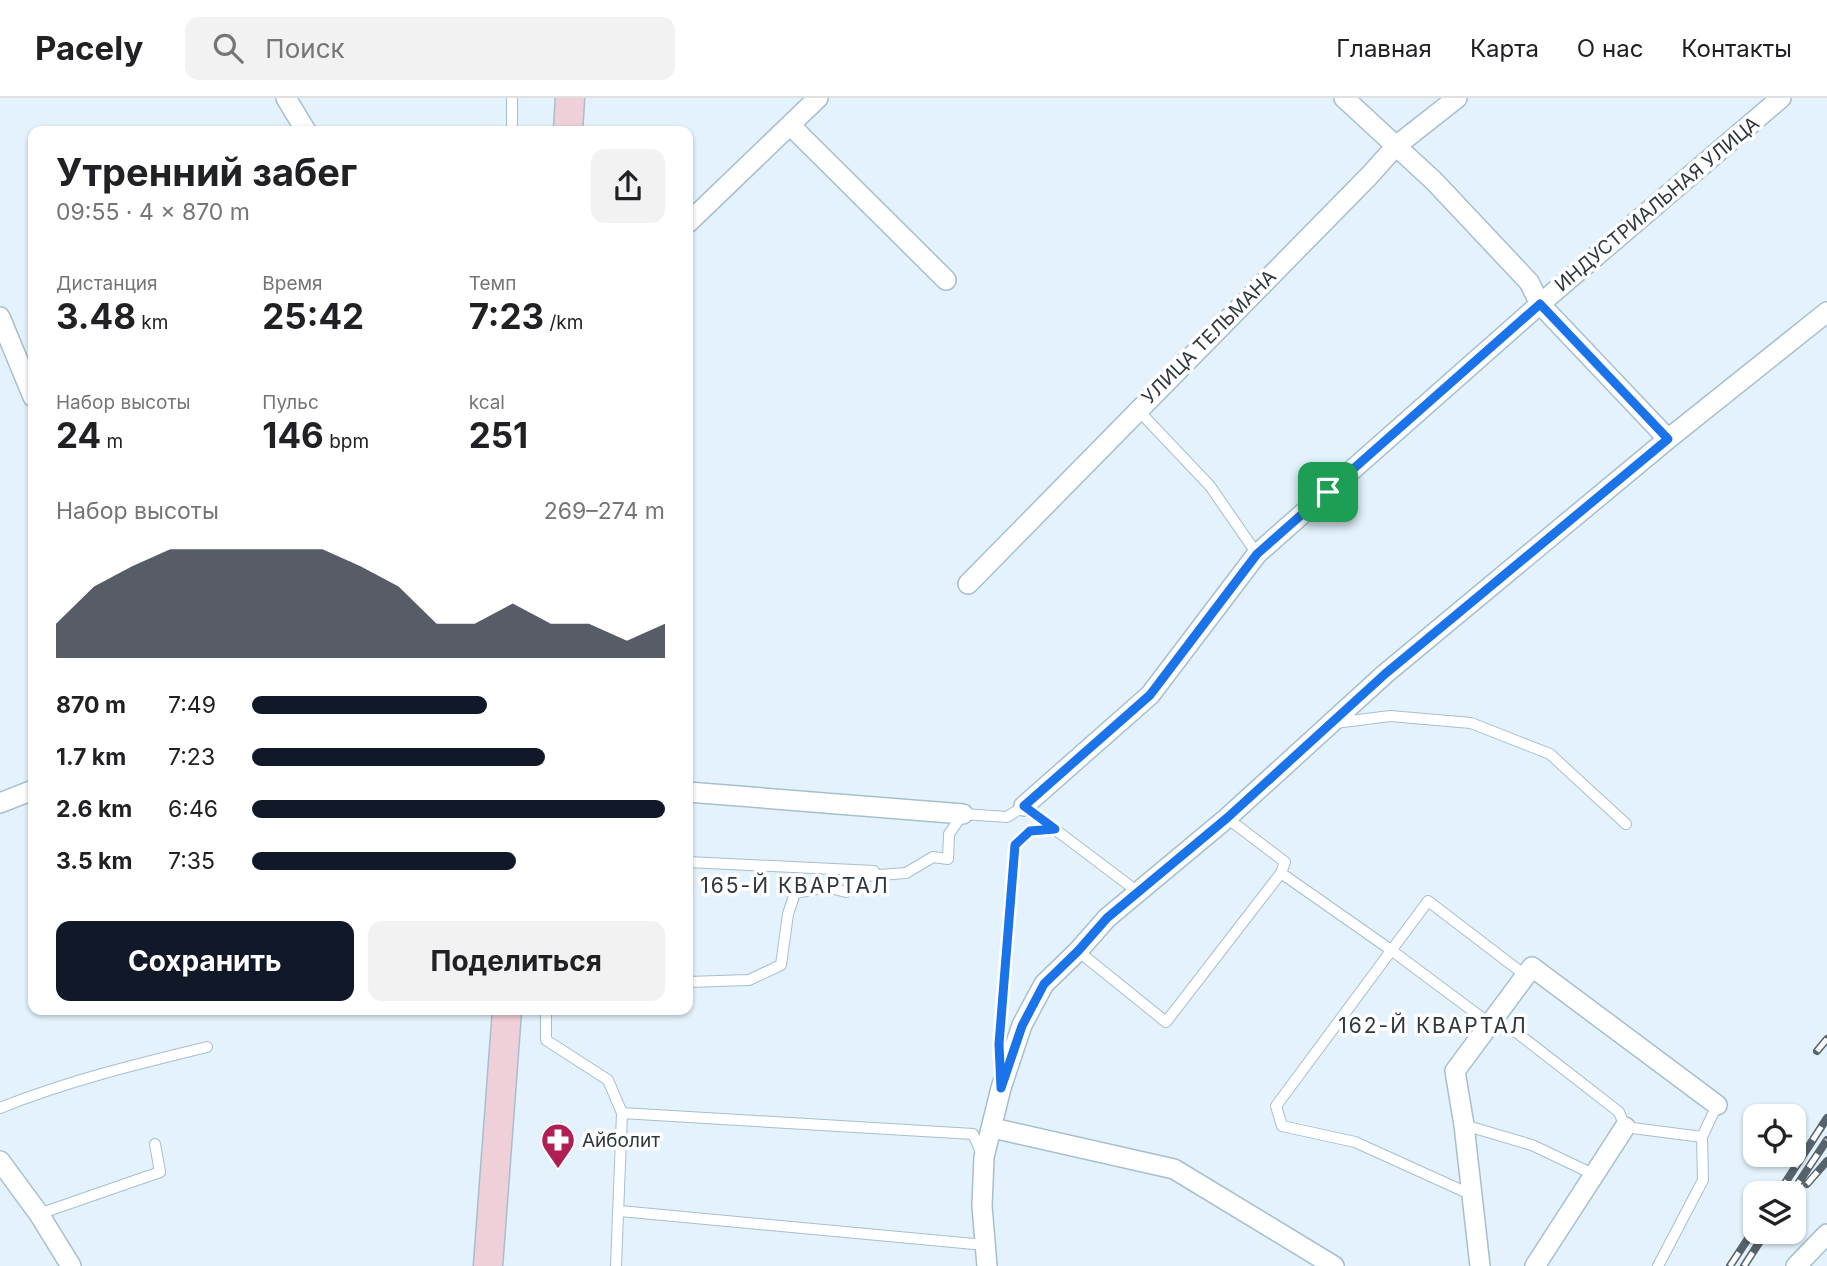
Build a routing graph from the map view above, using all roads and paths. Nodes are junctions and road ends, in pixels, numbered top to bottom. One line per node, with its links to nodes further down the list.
1 (286, 98): 8 (street)
2 (512, 98): 9 (lane)
3 (570, 98): 10 (main road)
4 (818, 98): 11 (street)
5 (1344, 98): 12 (street)
6 (1457, 98): 12 (street, УЛИЦА ТЕЛЬМАНА)
7 (1782, 98): 15 (street, ИНДУСТРИАЛЬНАЯ УЛИЦА)
8 (303, 126)
9 (512, 126)
10 (568, 126)
11 (791, 126): 13 (street); 14 (street)
12 (1395, 146): 15 (street); 19 (street, УЛИЦА ТЕЛЬМАНА)
13 (693, 218)
14 (946, 280)
15 (1540, 304): 20 (street); 21 (street, ИНДУСТРИАЛЬНАЯ УЛИЦА)
16 (1827, 312): 20 (street)
17 (0, 317): 18 (street)
18 (28, 385)
19 (1138, 410): 21 (lane); 22 (street, УЛИЦА ТЕЛЬМАНА)
20 (1668, 439): 23 (street)
21 (1257, 554): 27 (street, ИНДУСТРИАЛЬНАЯ УЛИЦА)
22 (968, 584)
23 (1327, 724): 29 (street); 30 (lane)
24 (28, 792): 26 (street)
25 (693, 792): 28 (street)
26 (0, 803)
27 (1024, 806): 28 (lane); 31 (lane)
28 (963, 814): 33 (lane)
29 (1227, 818): 34 (lane); 35 (street)
30 (1626, 824)
31 (1055, 829): 35 (lane); 45 (lane)
32 (693, 862): 33 (lane)
33 (906, 873): 39 (lane)
34 (1281, 873): 36 (lane); 37 (lane)
35 (1138, 892): 37 (street)
36 (1391, 950): 38 (lane); 42 (lane); 57 (lane)
37 (1078, 951): 45 (street)
38 (1525, 975): 42 (street); 46 (street)
39 (693, 982)
40 (507, 1015): 63 (main road)
41 (546, 1015): 48 (lane)
42 (1489, 1023): 49 (street)
43 (1516, 1032): 50 (lane)
44 (207, 1047): 47 (lane)
45 (1001, 1088): 51 (street)
46 (1717, 1105): 52 (lane)
47 (0, 1108)
48 (622, 1113): 54 (lane); 58 (lane)
49 (1464, 1125): 56 (lane); 57 (street)
50 (1625, 1127): 52 (lane); 56 (street)
51 (993, 1128): 54 (street); 66 (street)
52 (1702, 1136): 69 (lane)
53 (155, 1144): 59 (lane)
54 (984, 1157): 61 (street)
55 (0, 1161): 59 (street)
56 (1595, 1175): 68 (street)
57 (1472, 1195): 67 (street)
58 (620, 1210): 61 (lane); 64 (lane)
59 (39, 1214): 62 (street)
60 (1827, 1234): 70 (street)
61 (985, 1245): 65 (street)
62 (71, 1266)
63 (488, 1266)
64 (616, 1266)
65 (987, 1266)
66 (1335, 1266)
67 (1480, 1266)
68 (1535, 1266)
69 (1658, 1266)
70 (1796, 1266)

